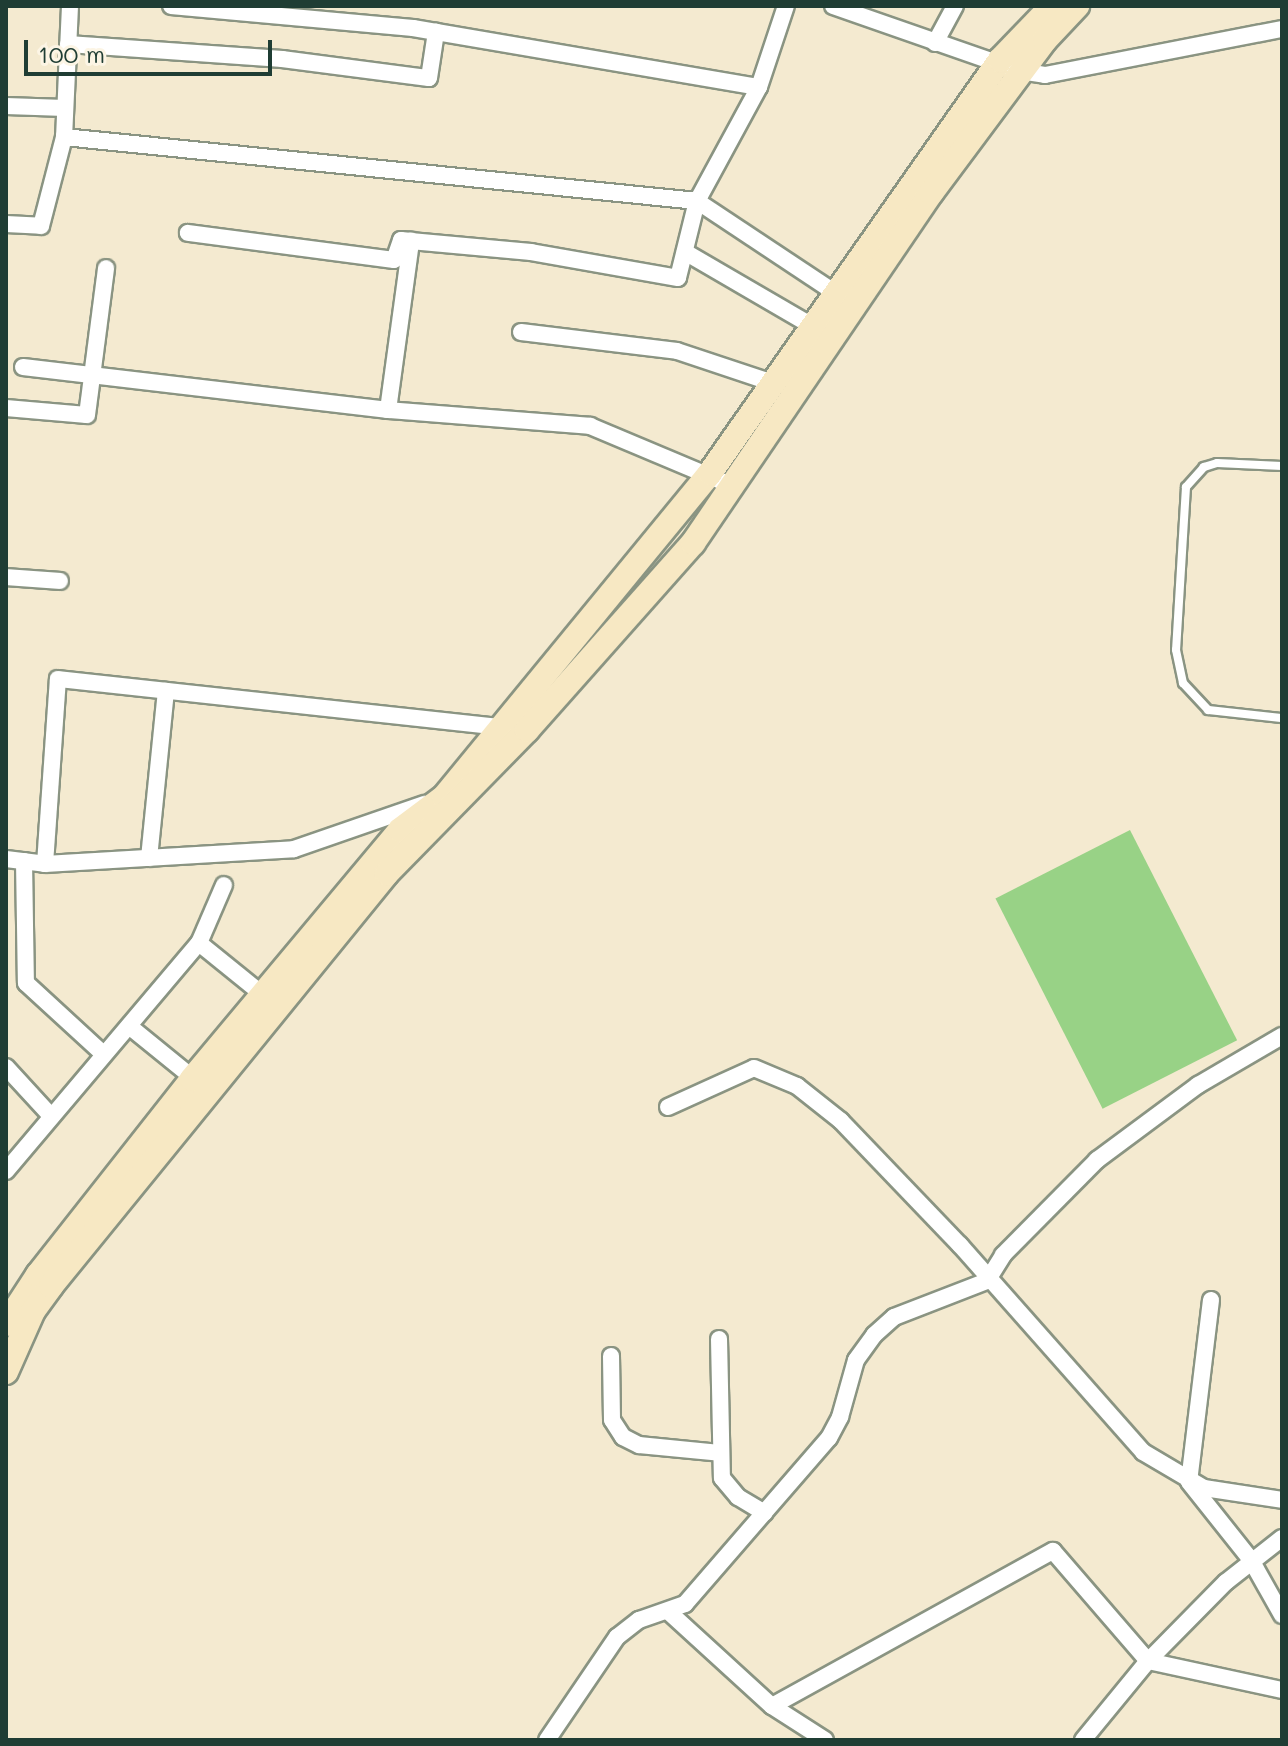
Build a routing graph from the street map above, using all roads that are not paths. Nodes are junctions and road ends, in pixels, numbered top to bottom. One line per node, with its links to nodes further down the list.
1 (70, 6): 13 (street)
2 (171, 6): 8 (street)
3 (786, 6): 15 (street)
4 (833, 6): 9 (street)
5 (955, 6): 12 (street)
6 (1052, 6): 14 (street)
7 (1077, 6): 14 (street)
8 (271, 11): 11 (street)
9 (861, 12): 12 (street)
10 (1282, 29): 14 (street)
11 (436, 32): 13 (street); 15 (street)
12 (935, 43): 14 (street)
13 (68, 44): 17 (street)
14 (1010, 66): 25 (street); 35 (street)
15 (759, 87): 19 (street)
16 (6, 106): 17 (street)
17 (65, 108): 18 (street)
18 (64, 137): 19 (street); 20 (street)
19 (697, 201): 23 (street); 25 (street)
20 (6, 224)
21 (188, 233): 22 (street)
22 (411, 241): 23 (street); 32 (street)
23 (685, 252): 26 (street)
24 (106, 268): 29 (street)
25 (837, 294): 26 (street)
26 (814, 327): 30 (street)
27 (521, 332): 30 (street)
28 (23, 367): 29 (street)
29 (91, 375): 31 (street); 32 (street)
30 (776, 384): 34 (street)
31 (6, 408)
32 (388, 410): 34 (street)
33 (1282, 466): 39 (lane)
34 (710, 473): 35 (street); 40 (street)
35 (735, 487): 41 (street)
36 (6, 577): 37 (street)
37 (60, 581)
38 (166, 691): 40 (street); 43 (street); 46 (street)
39 (1282, 718)
40 (501, 727): 41 (street); 42 (street)
41 (527, 730): 42 (street)
42 (449, 801): 43 (street); 49 (street); 54 (street)
43 (149, 858): 46 (street)
44 (6, 859): 45 (street)
45 (24, 861): 46 (street); 52 (street)
46 (45, 864)
47 (224, 885): 48 (street)
48 (199, 943): 49 (street); 50 (street)
49 (262, 994): 54 (street)
50 (129, 1026): 52 (street); 54 (street)
51 (1282, 1036): 58 (street)
52 (102, 1053): 56 (street)
53 (6, 1067): 56 (street)
54 (201, 1084): 60 (street)
55 (668, 1107): 58 (street)
56 (51, 1116): 57 (street)
57 (6, 1171)
58 (987, 1281): 66 (street); 68 (street)
59 (1211, 1300): 66 (street)
60 (26, 1306): 61 (street); 64 (street)
61 (6, 1324)
62 (719, 1339): 65 (street)
63 (611, 1356): 65 (street)
64 (6, 1372)
65 (720, 1453): 68 (street)
66 (1189, 1482): 67 (street); 70 (street)
67 (1282, 1500)
68 (765, 1513): 71 (street)
69 (1282, 1538): 70 (street)
70 (1251, 1560): 72 (street); 73 (street)
71 (670, 1613): 75 (street); 76 (street)
72 (1282, 1615)
73 (1148, 1661): 74 (street); 75 (street); 78 (street)
74 (1282, 1690)
75 (772, 1706): 77 (street)
76 (547, 1740)
77 (825, 1740)
78 (1083, 1740)

